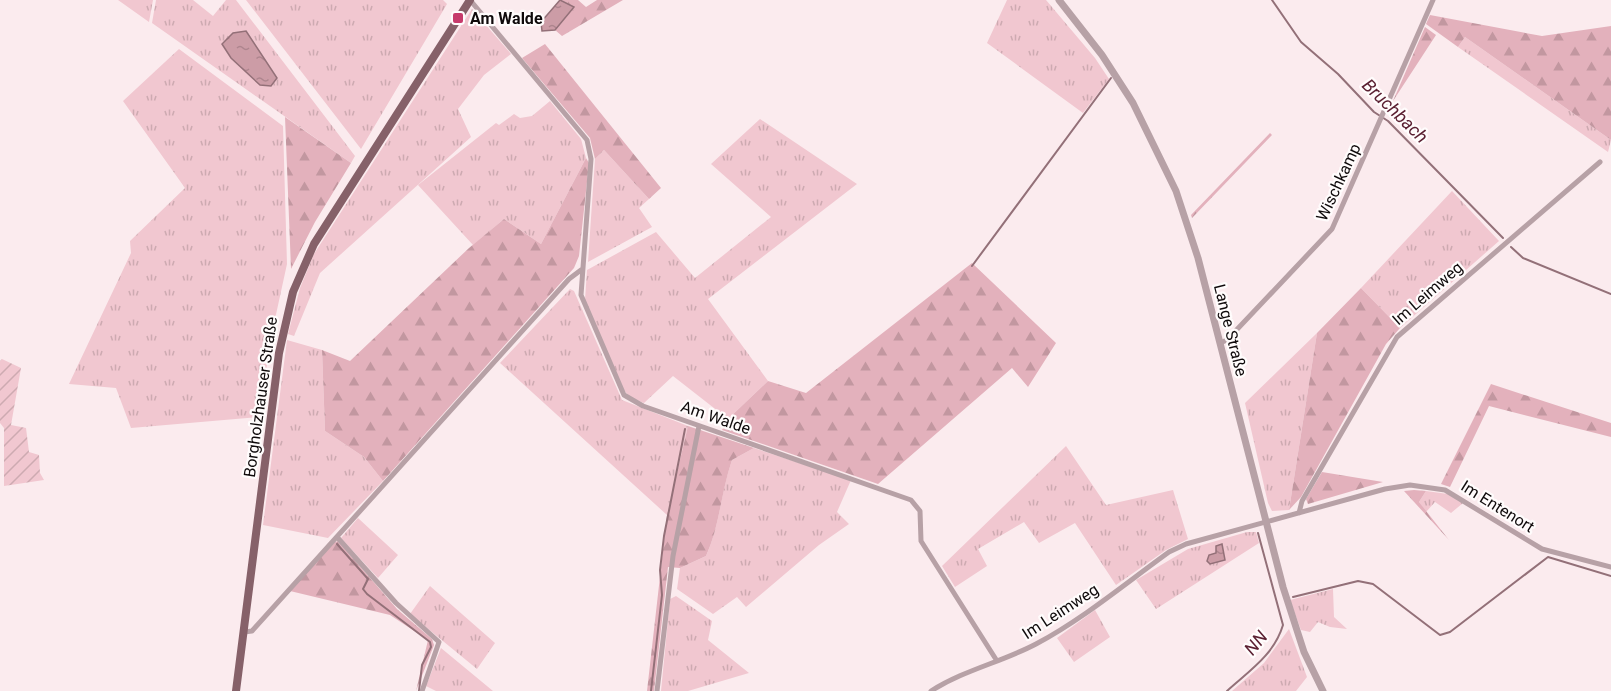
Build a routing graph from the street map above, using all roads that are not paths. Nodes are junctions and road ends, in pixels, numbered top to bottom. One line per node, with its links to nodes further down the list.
1 (470, 0): 5 (street, Am Walde); 12 (main road, Borgholzhauser Straße)
2 (1059, 0): 6 (street, Lange Straße)
3 (1433, 0): 6 (street, Wischkamp)
4 (1600, 162): 8 (street, Im Leimweg)
5 (581, 270): 7 (street, Am Walde); 10 (street)
6 (1220, 343): 9 (street, Lange Straße)
7 (699, 426): 13 (street, Am Walde); 16 (street)
8 (1299, 513): 9 (street, Im Entenort); 11 (street, Im Entenort)
9 (1265, 521): 13 (street, Im Leimweg); 18 (street, Lange Straße)
10 (337, 537): 12 (street); 15 (street)
11 (1611, 567)
12 (244, 632): 14 (main road, Borgholzhauser Straße)
13 (997, 661): 17 (street, Im Leimweg)
14 (236, 691)
15 (422, 691)
16 (657, 691)
17 (931, 691)
18 (1323, 691)

